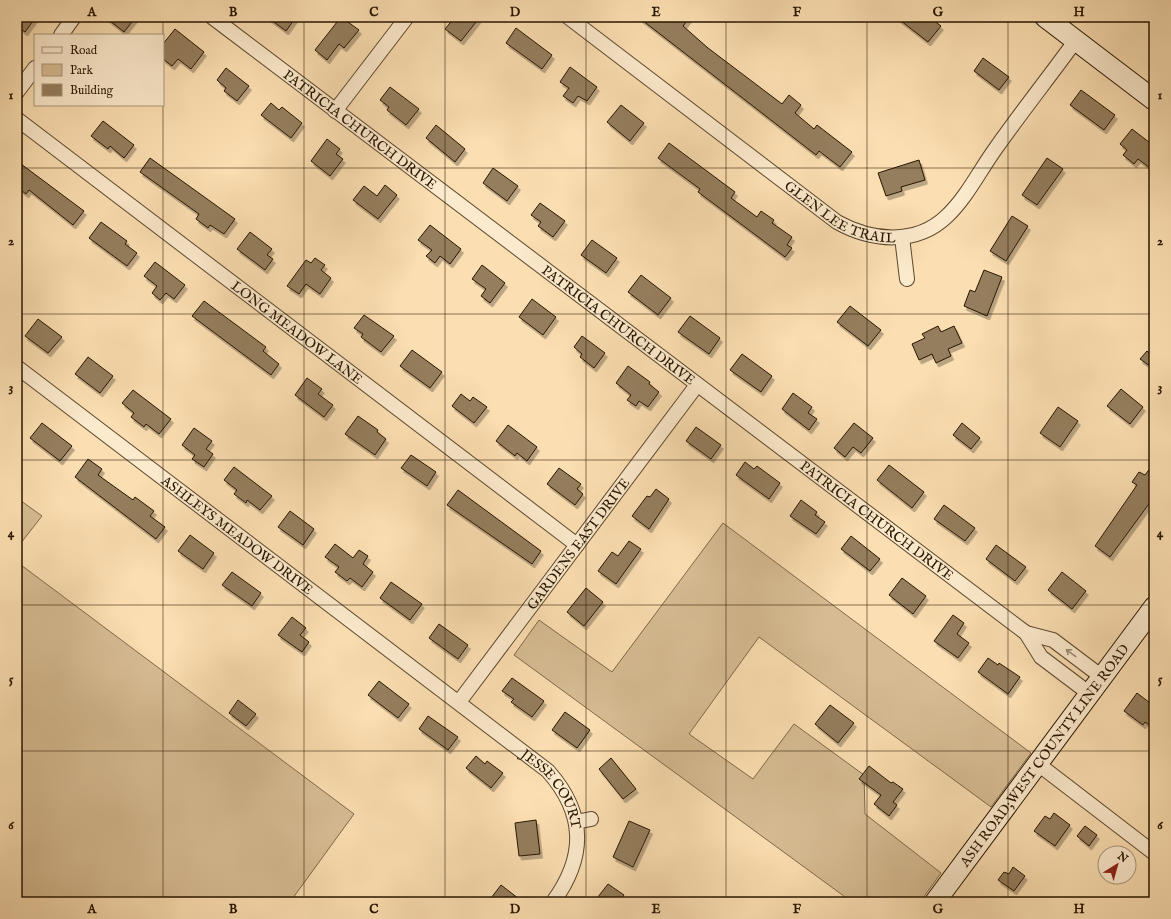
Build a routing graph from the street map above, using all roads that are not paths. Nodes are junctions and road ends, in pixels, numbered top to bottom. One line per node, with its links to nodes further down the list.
1 (74, 17): 6 (street)
2 (212, 17): 11 (street, PATRICIA CHURCH DRIVE)
3 (407, 17): 11 (street)
4 (568, 17): 13 (street, GLEN LEE TRAIL)
5 (1045, 17): 7 (main road)
6 (61, 34)
7 (1076, 40): 10 (main road); 13 (street, GLEN LEE TRAIL)
8 (34, 69): 9 (street)
9 (17, 92)
10 (1154, 100)
11 (335, 111): 16 (street, PATRICIA CHURCH DRIVE)
12 (17, 119): 17 (street, LONG MEADOW LANE)
13 (902, 237): 14 (street)
14 (907, 279)
15 (17, 367): 22 (street, ASHLEYS MEADOW DRIVE)
16 (697, 385): 17 (street, GARDENS EAST DRIVE); 19 (street, PATRICIA CHURCH DRIVE)
17 (577, 545): 22 (street, GARDENS EAST DRIVE)
18 (1154, 608): 20 (main road, ASH ROAD;WEST COUNTY LINE ROAD)
19 (1026, 633): 20 (street, PATRICIA CHURCH DRIVE, one-way to 19); 21 (street, PATRICIA CHURCH DRIVE)
20 (1102, 677): 21 (main road, ASH ROAD;WEST COUNTY LINE ROAD)
21 (1090, 694): 23 (main road, ASH ROAD;WEST COUNTY LINE ROAD)
22 (459, 702): 25 (street, JESSE COURT)
23 (1038, 764): 26 (street); 28 (main road, ASH ROAD;WEST COUNTY LINE ROAD)
24 (591, 819): 25 (street)
25 (576, 822): 27 (street, JESSE COURT)
26 (1154, 853)
27 (553, 902)
28 (935, 902)

